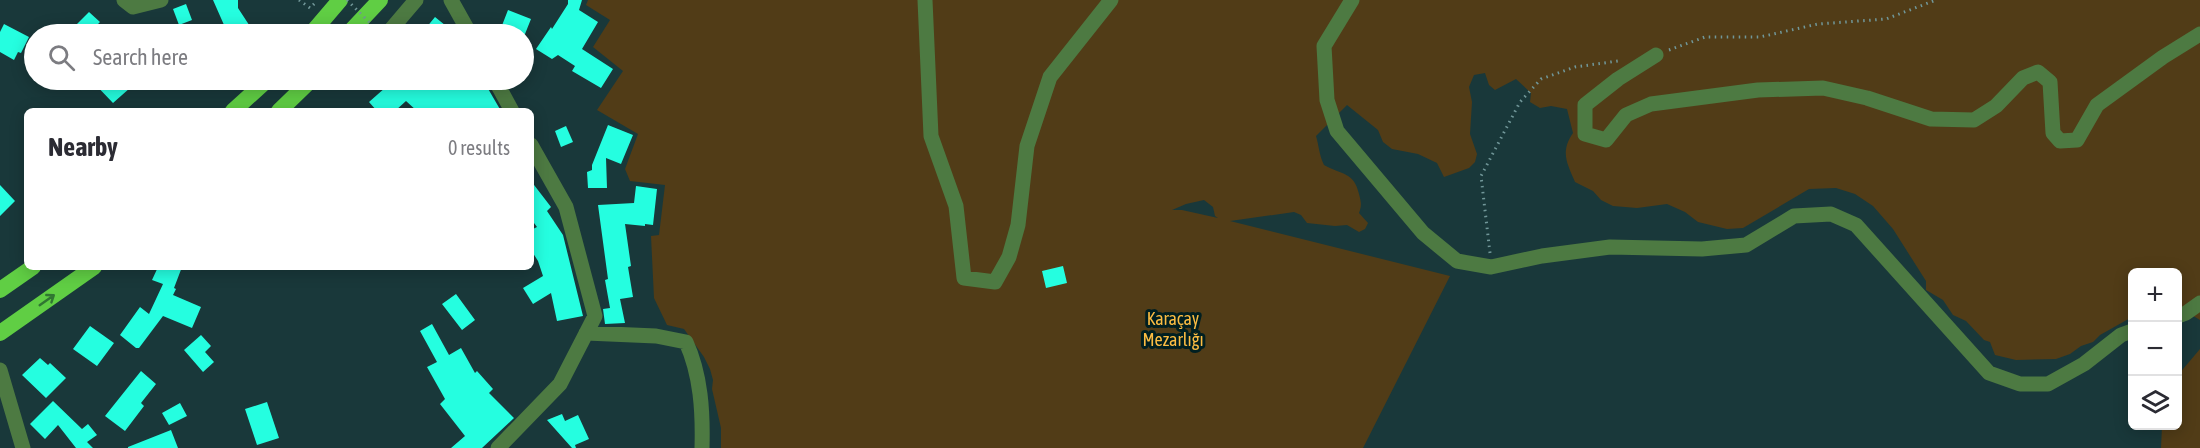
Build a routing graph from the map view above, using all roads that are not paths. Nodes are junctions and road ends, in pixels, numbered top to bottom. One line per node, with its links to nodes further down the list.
1 (124, 0): 2 (street)
2 (160, 0)
3 (340, 0): 10 (highway)
4 (380, 0): 11 (highway)
5 (416, 0): 12 (street)
6 (451, 0): 13 (street)
7 (925, 0): 8 (street)
8 (1111, 0)
9 (1352, 0): 30 (street)
10 (320, 24)
11 (357, 24)
12 (396, 24)
13 (464, 24)
14 (2200, 34): 15 (street)
15 (1656, 55)
16 (256, 90): 19 (highway)
17 (301, 90): 20 (highway)
18 (500, 90): 21 (street)
19 (236, 108)
20 (282, 108)
21 (510, 108)
22 (534, 150): 29 (street)
23 (29, 270): 25 (highway)
24 (90, 270): 28 (highway, one-way to 24)
25 (0, 290)
26 (2200, 303): 27 (street)
27 (2182, 314)
28 (0, 333)
29 (586, 333): 33 (street); 34 (street)
30 (2128, 333)
31 (0, 370): 32 (street)
32 (23, 448)
33 (498, 448)
34 (702, 448)

